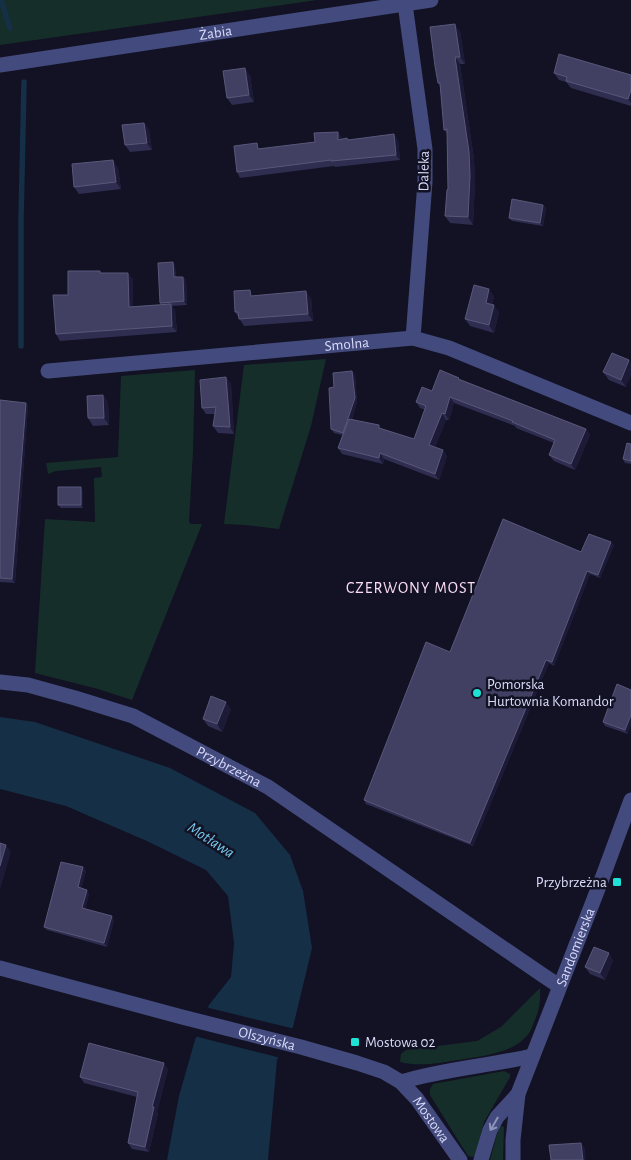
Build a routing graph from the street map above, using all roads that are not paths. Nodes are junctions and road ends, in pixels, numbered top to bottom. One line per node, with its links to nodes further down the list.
1 (431, 0): 2 (street, Żabia)
2 (405, 4): 3 (street, Żabia); 4 (street, Daleka)
3 (0, 65)
4 (413, 338): 5 (street, Smolna); 6 (street, Smolna)
5 (48, 370)
6 (631, 423)
7 (0, 682): 10 (street, Przybrzeżna)
8 (631, 800): 10 (street, Sandomierska)
9 (0, 968): 12 (street, Olszyńska)
10 (560, 986): 11 (street, Sandomierska)
11 (532, 1056): 12 (street); 13 (street, Sandomierska)
12 (401, 1082): 14 (street, Mostowa)
13 (518, 1094): 15 (street, Sandomierska, one-way to 15); 16 (street, Sandomierska)
14 (460, 1160)
15 (481, 1160)
16 (513, 1160)

